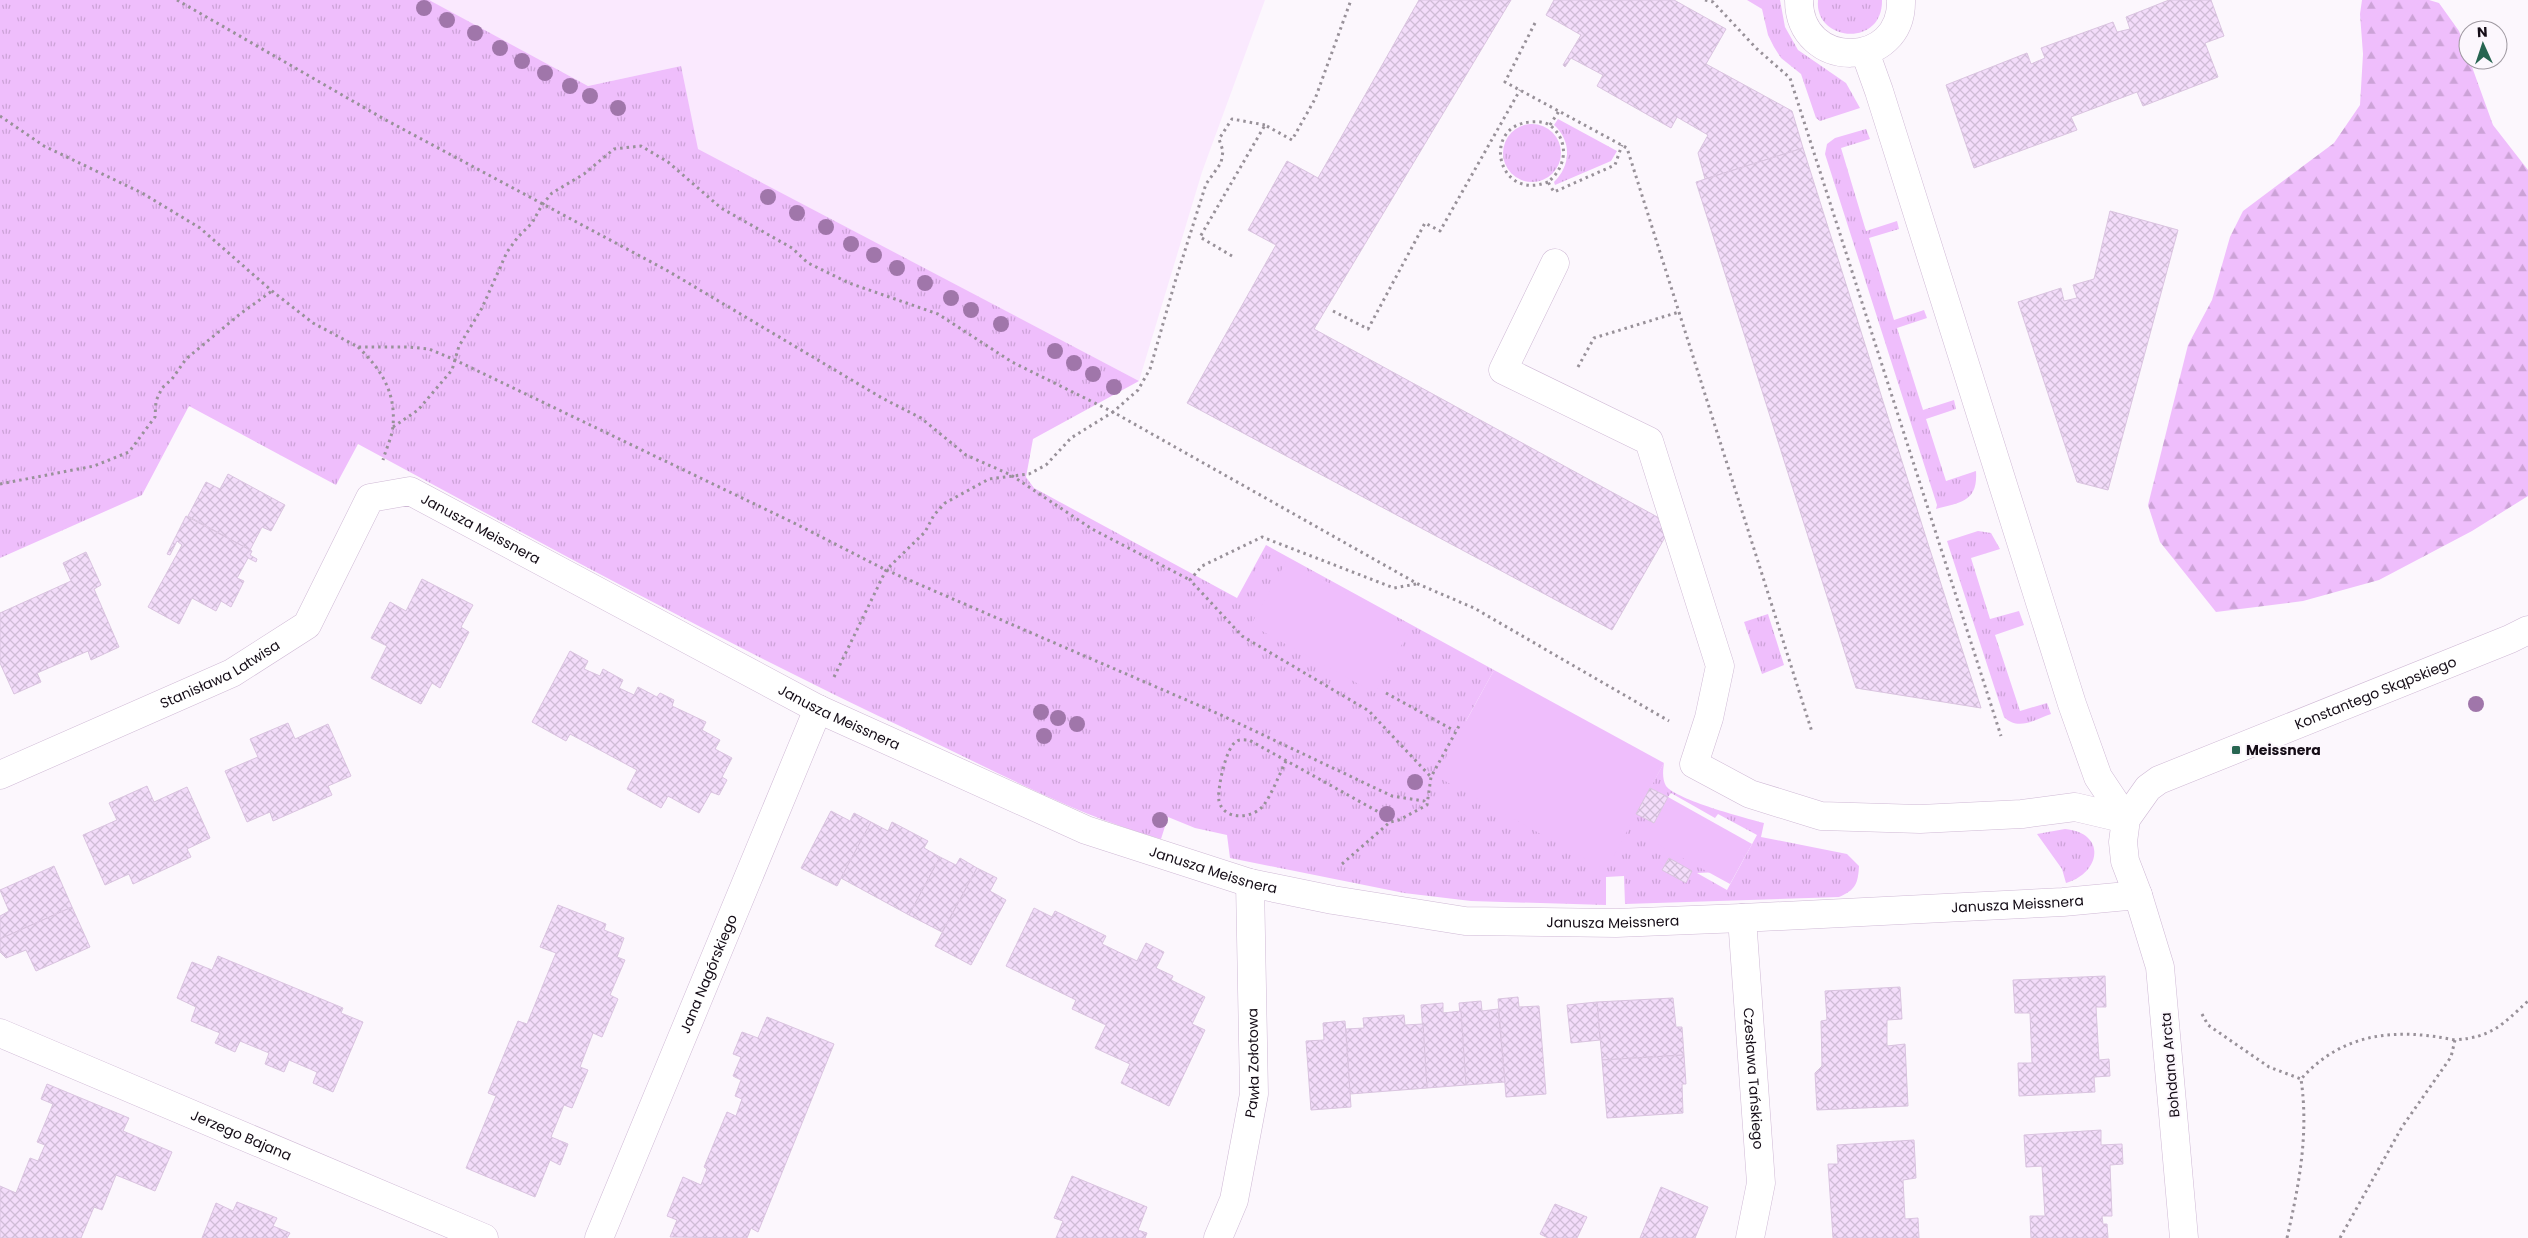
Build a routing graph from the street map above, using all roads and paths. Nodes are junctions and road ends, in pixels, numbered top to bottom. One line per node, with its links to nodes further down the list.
1 (178, 0): 17 (path)
2 (1351, 0): 11 (path)
3 (1705, 0): 40 (path)
4 (1799, 0): 7 (street)
5 (1901, 0): 7 (street)
6 (1535, 22): 8 (path)
7 (1864, 52): 46 (street)
8 (1520, 90): 9 (path); 13 (path)
9 (1558, 111): 12 (path); 15 (path)
10 (0, 116): 20 (path)
11 (1265, 125): 18 (path); 26 (path)
12 (1550, 125): 14 (path); 16 (path)
13 (1497, 130): 14 (path); 21 (path)
14 (1506, 134): 16 (path)
15 (1622, 144): 16 (path); 22 (path)
16 (1548, 182)
17 (542, 205): 24 (path); 26 (path); 28 (path)
18 (1232, 256)
19 (1555, 263): 25 (street)
20 (272, 291): 23 (path); 29 (path)
21 (1333, 311)
22 (1679, 312): 25 (path); 39 (path)
23 (358, 347): 24 (path); 27 (path)
24 (455, 360): 27 (path); 31 (path)
25 (1561, 398): 41 (street)
26 (1113, 412): 28 (path); 33 (path)
27 (393, 427): 30 (path)
28 (1011, 476): 31 (path); 32 (path)
29 (0, 484)
30 (370, 498): 36 (street, Janusza Meissnera); 43 (street, Stanisława Latwisa)
31 (886, 570): 36 (path); 45 (path)
32 (1190, 580): 33 (path); 44 (path)
33 (1418, 584): 41 (path)
34 (2528, 630): 46 (street, Konstantego Skąpskiego)
35 (1386, 693): 38 (path)
36 (818, 709): 49 (street, Janusza Meissnera); 58 (street, Jana Nagórskiego)
37 (1459, 726): 38 (path)
38 (1456, 731): 44 (path)
39 (1812, 732)
40 (2000, 736)
41 (1701, 740): 46 (street)
42 (1286, 761): 42 (path); 47 (path)
43 (0, 775)
44 (1431, 777): 45 (path)
45 (1427, 805): 47 (path)
46 (2126, 819): 50 (street, Bohdana Arcta)
47 (1390, 822): 48 (path)
48 (1338, 867)
49 (1250, 883): 51 (street, Janusza Meissnera); 59 (street, Pawła Zołotowa)
50 (2138, 895): 51 (street, Janusza Meissnera); 61 (street, Bohdana Arcta)
51 (1742, 918): 60 (street, Czesława Tańskiego)
52 (2528, 1001): 55 (path)
53 (2200, 1010): 56 (path)
54 (0, 1033): 57 (street, Jerzego Bajana)
55 (2455, 1040): 56 (path); 63 (path)
56 (2301, 1079): 62 (path)
57 (484, 1238)
58 (600, 1238)
59 (1218, 1238)
60 (1750, 1238)
61 (2184, 1238)
62 (2287, 1238)
63 (2340, 1238)

